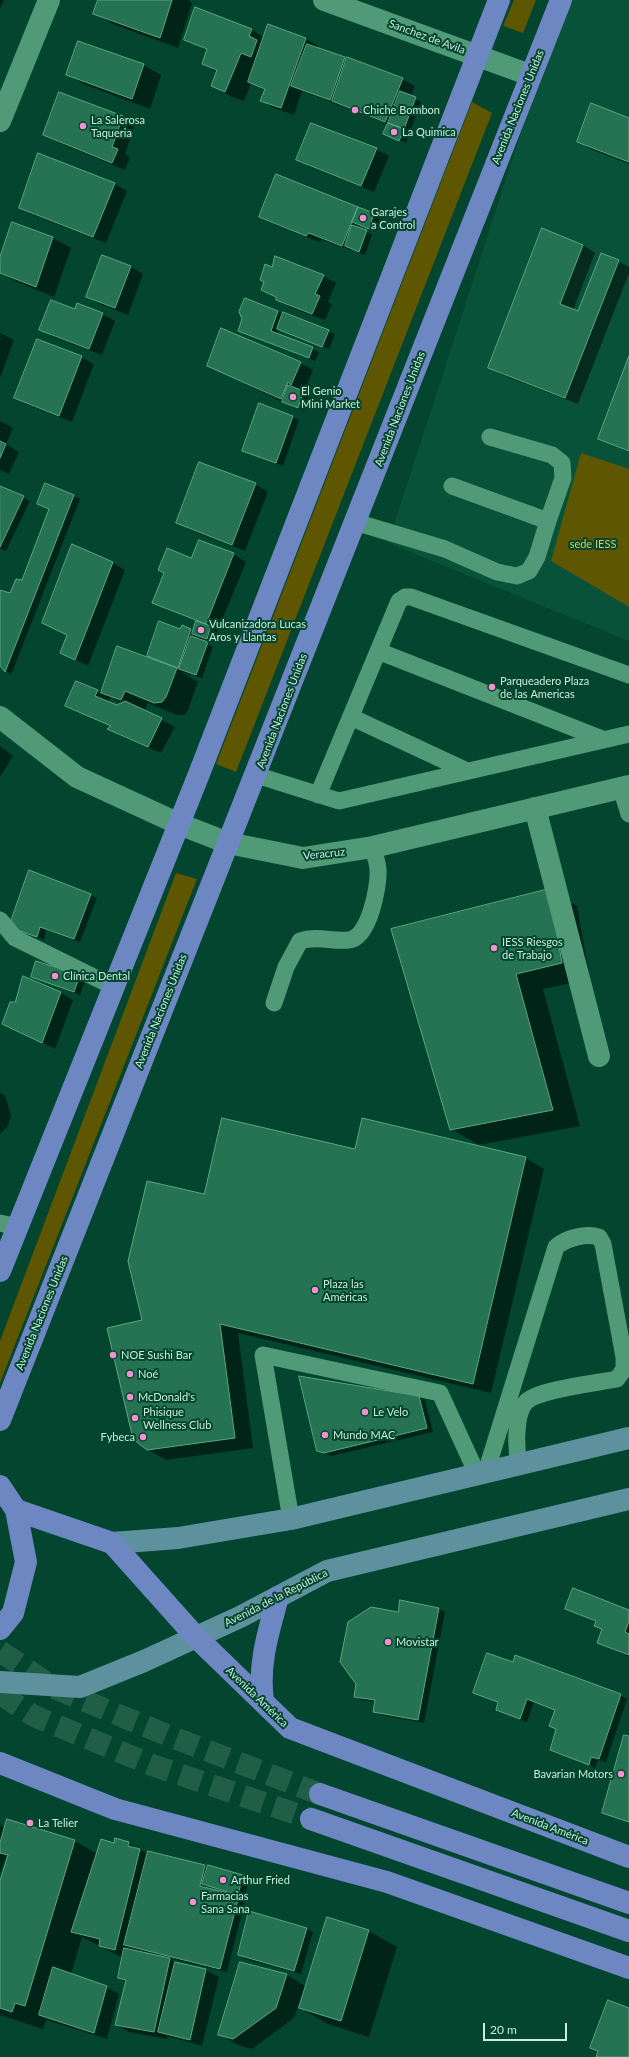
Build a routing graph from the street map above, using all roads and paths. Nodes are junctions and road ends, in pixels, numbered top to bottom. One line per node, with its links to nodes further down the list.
1 (49, 0): 7 (street)
2 (324, 0): 5 (street, Sanchez de Avila)
3 (499, 0): 5 (main road)
4 (561, 0): 6 (main road, Avenida Naciones Unidas)
5 (476, 55): 6 (street, Sanchez de Avila); 24 (main road)
6 (530, 75): 11 (main road, Avenida Naciones Unidas)
7 (0, 121)
8 (490, 437): 10 (lane)
9 (452, 486): 10 (lane)
10 (548, 521): 11 (lane)
11 (355, 522): 19 (main road, Avenida Naciones Unidas)
12 (378, 651): 13 (lane); 15 (lane); 17 (lane)
13 (629, 675)
14 (0, 717): 24 (street, Veracruz)
15 (351, 717): 18 (lane); 21 (lane)
16 (629, 734): 17 (lane)
17 (602, 740): 18 (lane)
18 (466, 771): 21 (lane)
19 (256, 775): 21 (lane); 25 (main road, Avenida Naciones Unidas)
20 (625, 787): 22 (street, Veracruz); 23 (lane)
21 (318, 795)
22 (536, 808): 26 (street, Veracruz); 30 (street)
23 (629, 814)
24 (179, 824): 25 (street, Veracruz); 28 (main road)
25 (228, 843): 26 (street, Veracruz); 35 (main road, Avenida Naciones Unidas)
26 (373, 847): 29 (lane)
27 (0, 920): 28 (lane)
28 (114, 987): 31 (main road)
29 (274, 1003)
30 (599, 1056)
31 (9, 1225): 32 (main road)
32 (0, 1271)
33 (508, 1399): 34 (lane); 34 (lane); 38 (lane)
34 (527, 1401): 37 (lane)
35 (0, 1420)
36 (629, 1438): 37 (main road)
37 (519, 1464): 38 (main road)
38 (481, 1473): 42 (main road); 42 (lane)
39 (0, 1486): 41 (main road)
40 (629, 1499): 44 (main road, Avenida de la República)
41 (16, 1510): 43 (main road, Avenida América); 45 (main road)
42 (291, 1519): 43 (main road)
43 (112, 1543): 46 (main road, Avenida América)
44 (278, 1597): 46 (main road, Avenida de la República); 48 (main road)
45 (0, 1629)
46 (196, 1637): 47 (main road, Avenida de la República); 48 (main road, Avenida América)
47 (0, 1682)
48 (263, 1702): 52 (main road, Avenida América)
49 (0, 1763): 55 (main road)
50 (320, 1794): 53 (main road)
51 (311, 1819): 54 (main road)
52 (629, 1857)
53 (629, 1903)
54 (629, 1931)
55 (629, 1968)

